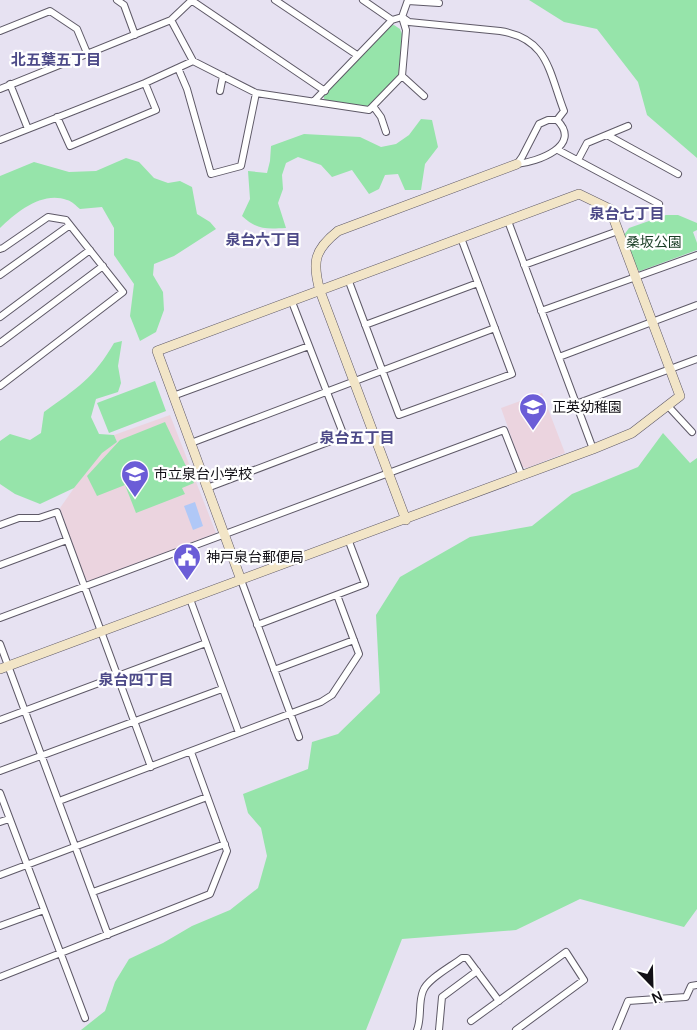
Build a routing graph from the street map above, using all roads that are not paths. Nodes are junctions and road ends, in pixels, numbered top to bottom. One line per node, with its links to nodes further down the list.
1 (116, 0): 11 (street)
2 (192, 0): 8 (street); 22 (street)
3 (275, 0): 13 (street)
4 (363, 0): 9 (street)
5 (408, 0): 6 (street); 7 (street)
6 (439, 3)
7 (402, 16): 9 (street); 17 (street); 28 (street)
8 (171, 20): 11 (street); 14 (street)
9 (392, 20): 13 (street)
10 (0, 31): 12 (street)
11 (134, 34): 12 (street)
12 (87, 53): 19 (street)
13 (357, 55): 22 (street)
14 (194, 61): 15 (street); 16 (street)
15 (178, 68): 18 (street); 23 (street)
16 (223, 76): 21 (street); 23 (street)
17 (402, 76): 24 (street); 26 (street)
18 (145, 83): 27 (street); 27 (street)
19 (10, 84): 20 (street); 30 (street)
20 (0, 89)
21 (220, 91)
22 (324, 91): 25 (street)
23 (256, 93): 25 (street)
24 (424, 96)
25 (314, 101): 26 (street)
26 (373, 106): 31 (street)
27 (57, 117): 30 (street)
28 (557, 120): 34 (street); 36 (street)
29 (628, 126): 32 (street)
30 (28, 129): 33 (street)
31 (386, 132)
32 (607, 135): 35 (street); 37 (street)
33 (0, 140)
34 (558, 150): 35 (street); 36 (street)
35 (578, 160): 38 (street)
36 (517, 164): 52 (street)
37 (678, 174)
38 (659, 204)
39 (508, 221): 41 (street); 42 (street); 47 (street)
40 (70, 225): 43 (street); 44 (street); 48 (street)
41 (618, 231): 47 (street); 49 (street)
42 (461, 238): 50 (street); 51 (street)
43 (0, 249)
44 (90, 250): 46 (street); 56 (street)
45 (697, 255): 49 (street)
46 (103, 266): 60 (street); 67 (street)
47 (524, 266): 55 (street)
48 (0, 275)
49 (635, 277): 55 (street); 57 (street)
50 (348, 279): 52 (street); 58 (street)
51 (478, 283): 58 (street); 59 (street)
52 (320, 291): 53 (street); 66 (street)
53 (292, 302): 61 (street); 69 (street)
54 (697, 305): 57 (street)
55 (542, 311): 62 (street)
56 (0, 317)
57 (652, 321): 62 (street); 64 (street)
58 (365, 325): 65 (street)
59 (495, 328): 65 (street); 65 (street)
60 (0, 343)
61 (309, 346): 68 (street); 69 (street)
62 (559, 357): 70 (street)
63 (697, 359): 64 (street)
64 (669, 369): 70 (street); 71 (street)
65 (382, 370): 66 (street)
66 (354, 381): 68 (street); 75 (street)
67 (0, 386)
68 (326, 392): 73 (street); 77 (street)
69 (173, 396): 73 (street)
70 (576, 404): 74 (street)
71 (668, 406): 72 (street); 74 (street)
72 (692, 432)
73 (191, 443): 77 (street)
74 (593, 449): 76 (street)
75 (389, 473): 76 (street); 78 (street); 80 (street)
76 (522, 476): 78 (street)
77 (207, 488): 80 (street)
78 (406, 520): 81 (street)
79 (0, 525): 82 (street)
80 (224, 533): 84 (street); 85 (street)
81 (348, 539): 84 (street); 86 (street)
82 (67, 540): 83 (street); 85 (street)
83 (0, 565)
84 (241, 580): 87 (street); 89 (street)
85 (84, 586): 88 (street); 90 (street)
86 (337, 595): 89 (street); 91 (street)
87 (190, 599): 90 (street); 92 (street)
88 (0, 618)
89 (257, 625): 95 (street)
90 (100, 631): 94 (street); 96 (street)
91 (354, 640): 95 (street); 99 (street)
92 (206, 643): 96 (street); 97 (street)
93 (0, 644): 94 (street)
94 (4, 667): 98 (street)
95 (274, 670): 99 (street)
96 (117, 676): 98 (street); 101 (street)
97 (222, 689): 101 (street); 102 (street)
98 (24, 710): 100 (street); 105 (street)
99 (290, 714): 102 (street); 103 (street)
100 (0, 720)
101 (134, 722): 105 (street); 106 (street)
102 (239, 733): 104 (street)
103 (299, 736)
104 (191, 752): 106 (street); 109 (street)
105 (42, 756): 107 (street); 110 (street)
106 (151, 767): 110 (street)
107 (0, 771)
108 (0, 793): 111 (street)
109 (207, 797): 113 (street); 114 (street)
110 (59, 801): 114 (street)
111 (10, 819): 112 (street); 115 (street)
112 (0, 822)
113 (225, 844): 117 (street); 120 (street)
114 (75, 846): 115 (street); 117 (street)
115 (26, 865): 116 (street); 118 (street)
116 (0, 875)
117 (93, 892): 120 (street)
118 (44, 910): 119 (street); 121 (street)
119 (0, 926)
120 (108, 935): 121 (street)
121 (60, 954): 123 (street); 126 (street)
122 (477, 971): 125 (street); 128 (street); 129 (street)
123 (0, 977)
124 (697, 985): 131 (street)
125 (499, 1001): 127 (street); 130 (street)
126 (85, 1018)
127 (471, 1021)
128 (417, 1030)
129 (439, 1030)
130 (516, 1030)
131 (616, 1030)

